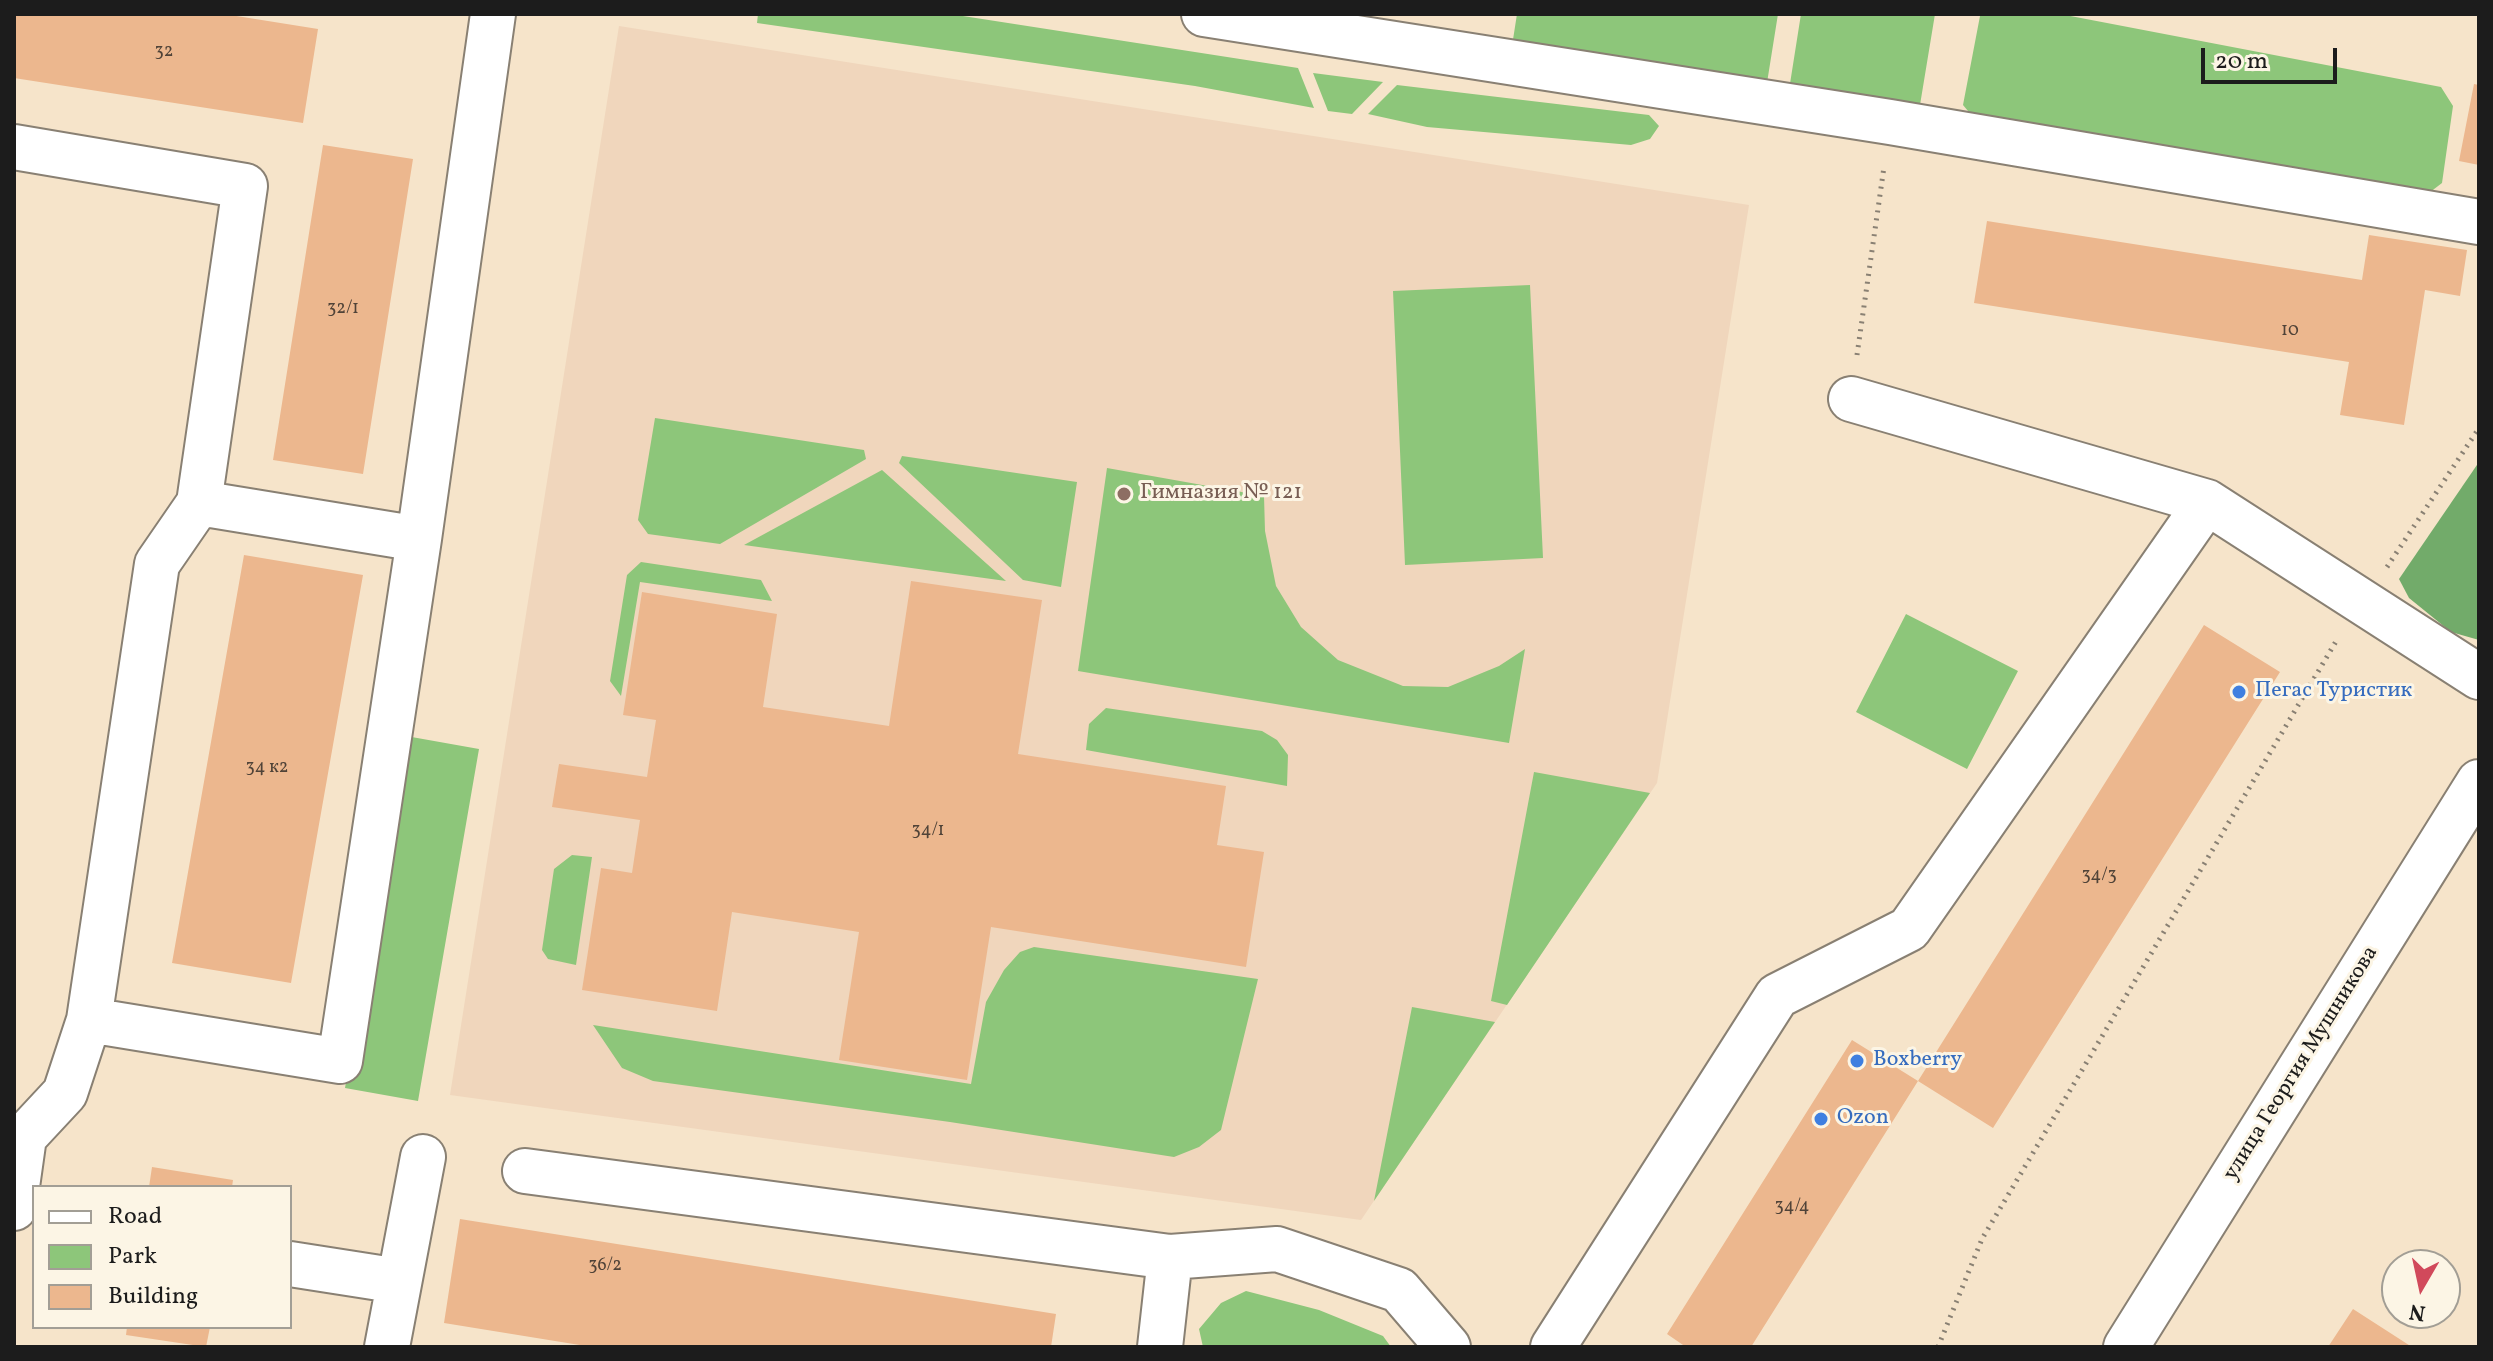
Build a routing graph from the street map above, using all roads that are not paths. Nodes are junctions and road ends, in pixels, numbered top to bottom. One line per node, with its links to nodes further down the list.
1 (493, 14): 8 (street)
2 (1204, 14): 4 (street)
3 (14, 147): 7 (street)
4 (2479, 222)
5 (1851, 399): 6 (street)
6 (2207, 502): 9 (street); 22 (street)
7 (199, 503): 8 (street); 11 (street)
8 (419, 539): 11 (street)
9 (2479, 677)
10 (2479, 782): 18 (street, улица Георгия Мушникова)
11 (89, 1020): 14 (street)
12 (423, 1157): 17 (street)
13 (525, 1171): 15 (street)
14 (14, 1208)
15 (1170, 1257): 20 (street); 21 (street)
16 (292, 1264): 17 (street)
17 (399, 1281): 19 (street)
18 (2134, 1344)
19 (387, 1347)
20 (1160, 1347)
21 (1448, 1347)
22 (1553, 1347)

